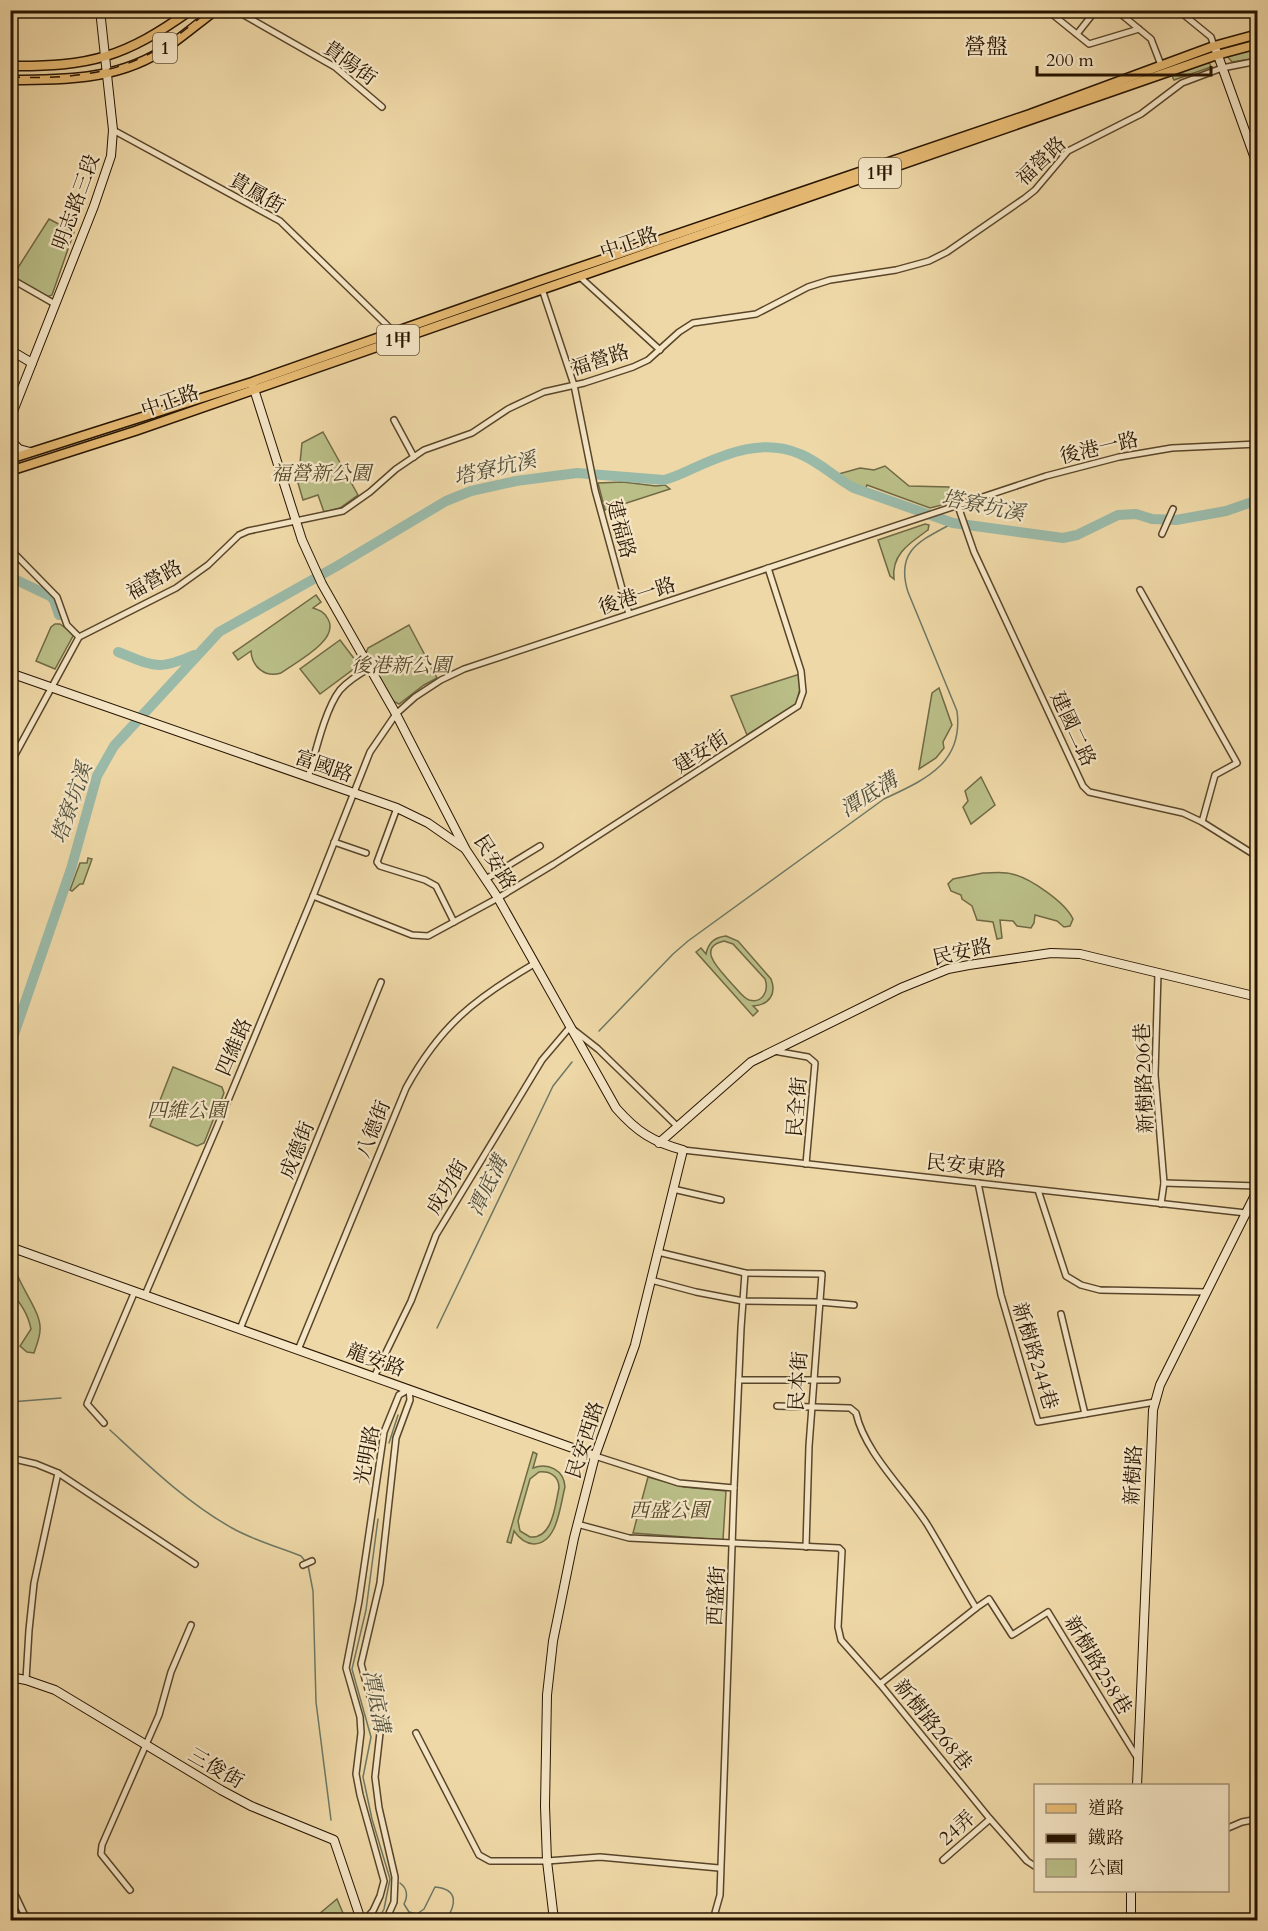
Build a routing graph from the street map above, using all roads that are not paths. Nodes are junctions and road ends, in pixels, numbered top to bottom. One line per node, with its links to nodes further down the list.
1 (100, 10): 14 (street, 明志路三段)
2 (191, 10): 14 (main road, 1)
3 (216, 10): 19 (main road, 1)
4 (235, 10): 21 (street, 貴陽街)
5 (1047, 10): 10 (street)
6 (1096, 10): 10 (street)
7 (1116, 10): 9 (street)
8 (1178, 10): 13 (street)
9 (1139, 29): 10 (street); 16 (street)
10 (1077, 34)
11 (1257, 34): 13 (main road, 中正路 / 1甲)
12 (1257, 44): 13 (main road, 中正路 / 1甲)
13 (1216, 50): 16 (main road, 中正路 / 1甲); 18 (street); 24 (main road, 中正路 / 1甲)
14 (106, 58): 17 (main road, 1); 19 (street, 明志路三段)
15 (1257, 61): 18 (street, 福營路)
16 (1161, 65): 26 (main road, 中正路 / 1甲)
17 (10, 66)
18 (1222, 68): 23 (street); 30 (street, 福營路)
19 (108, 74): 20 (main road, 1); 22 (street, 明志路三段)
20 (10, 80)
21 (382, 107)
22 (113, 130): 27 (street, 明志路三段); 28 (street, 貴鳳街)
23 (1257, 167)
24 (580, 278): 26 (main road, 中正路 / 1甲); 30 (street)
25 (13, 280): 27 (street)
26 (541, 285): 28 (main road, 中正路 / 1甲); 32 (street); 33 (main road, 中正路 / 1甲)
27 (55, 304): 31 (street, 明志路三段)
28 (394, 332): 33 (main road, 中正路 / 1甲)
29 (10, 350): 31 (street)
30 (660, 350): 32 (street, 福營路)
31 (32, 363): 34 (street, 明志路三段)
32 (574, 385): 39 (street, 福營路); 49 (street, 建福路)
33 (253, 386): 38 (main road, 中正路 / 1甲); 41 (main road, 中正路 / 1甲); 44 (street)
34 (10, 419)
35 (394, 420): 39 (street)
36 (10, 440): 38 (street)
37 (1257, 444): 42 (street, 後港一路)
38 (35, 452): 40 (main road, 中正路 / 1甲)
39 (414, 457): 44 (street, 福營路)
40 (10, 459)
41 (10, 471)
42 (957, 508): 47 (street, 後港一路); 59 (street, 建國二路)
43 (1173, 509): 45 (street)
44 (296, 522): 50 (street, 福營路); 51 (street, 民安路)
45 (1162, 534)
46 (10, 549): 50 (street)
47 (768, 568): 49 (street, 後港一路); 67 (street, 建安街)
48 (1140, 590): 59 (street)
49 (629, 614): 54 (street, 後港一路)
50 (79, 637): 53 (street)
51 (370, 668): 54 (street, 民安路); 56 (street)
52 (10, 673): 53 (street)
53 (51, 688): 55 (street); 56 (street, 富國路)
54 (396, 714): 57 (street, 四維路); 62 (street, 民安路)
55 (10, 764)
56 (308, 778): 57 (street, 富國路)
57 (352, 793): 58 (street, 富國路); 60 (street, 四維路)
58 (396, 808): 62 (street, 富國路); 68 (street)
59 (1202, 822): 64 (street, 建國二路)
60 (334, 842): 63 (street); 66 (street, 四維路)
61 (540, 846): 65 (street)
62 (466, 850): 65 (street, 民安路)
63 (366, 854)
64 (1257, 857)
65 (486, 879): 67 (street, 民安路)
66 (313, 896): 68 (street); 93 (street, 四維路)
67 (498, 898): 68 (street); 69 (street, 民安路)
68 (454, 922)
69 (534, 964): 73 (street, 民安路); 99 (street, 八德街)
70 (1158, 973): 72 (street, 民安路); 74 (street, 民安路); 80 (street, 新樹路206巷)
71 (381, 981): 98 (street, 成德街)
72 (1257, 997)
73 (570, 1027): 75 (street, 民安路); 76 (street); 100 (street, 成功街)
74 (773, 1051): 75 (street, 民安路); 78 (street, 民全街)
75 (678, 1127): 76 (street, 民安路)
76 (659, 1143): 77 (street)
77 (683, 1150): 78 (street, 民安東路); 82 (street, 民安西路)
78 (806, 1164): 79 (street, 民安東路)
79 (978, 1183): 83 (street, 民安東路); 108 (street, 新樹路244巷)
80 (1164, 1183): 81 (street); 85 (street, 新樹路206巷)
81 (1257, 1188): 86 (street, 新樹路)
82 (674, 1189): 84 (street); 88 (street, 民安西路)
83 (1038, 1190): 85 (street, 民安東路); 92 (street)
84 (721, 1200)
85 (1161, 1204): 86 (street, 民安東路)
86 (1246, 1213): 92 (street, 新樹路)
87 (10, 1247): 91 (street, 龍安路)
88 (658, 1252): 89 (street); 90 (street, 民安西路)
89 (745, 1273): 94 (street, 西盛街); 95 (street, 民本街)
90 (651, 1280): 94 (street); 110 (street, 民安西路)
91 (135, 1291): 93 (street, 龍安路); 109 (street)
92 (1206, 1292): 105 (street, 新樹路)
93 (145, 1295): 98 (street, 龍安路)
94 (743, 1301): 95 (street); 102 (street, 西盛街)
95 (819, 1302): 96 (street); 101 (street, 民本街)
96 (854, 1305)
97 (1061, 1314): 108 (street)
98 (240, 1329): 99 (street, 龍安路)
99 (298, 1350): 100 (street, 龍安路)
100 (374, 1377): 104 (street, 龍安路)
101 (814, 1379): 102 (street); 103 (street); 107 (street, 民本街)
102 (739, 1380): 113 (street, 西盛街)
103 (837, 1380)
104 (409, 1389): 110 (street, 龍安路); 141 (street, 光明路); 142 (street, 光明路)
105 (1155, 1402): 108 (street, 新樹路244巷); 127 (street, 新樹路)
106 (777, 1406): 107 (street)
107 (812, 1407): 116 (street, 民本街); 120 (street)
108 (1085, 1414)
109 (104, 1423)
110 (595, 1456): 113 (street, 龍安路); 114 (street, 民安西路)
111 (10, 1458): 112 (street)
112 (58, 1473): 118 (street); 123 (street)
113 (734, 1488): 115 (street, 西盛街)
114 (578, 1524): 115 (street); 133 (street, 民安西路)
115 (733, 1544): 116 (street); 135 (street, 西盛街)
116 (806, 1547): 124 (street)
117 (312, 1561): 119 (street)
118 (195, 1564)
119 (303, 1566)
120 (976, 1608): 124 (street, 新樹路268巷); 127 (street, 新樹路258巷)
121 (191, 1625): 126 (street)
122 (10, 1677): 123 (street, 三俊街)
123 (26, 1680): 126 (street, 三俊街)
124 (880, 1684): 129 (street, 新樹路268巷)
125 (416, 1733): 133 (street)
126 (145, 1744): 137 (street); 141 (street, 三俊街)
127 (1138, 1760): 128 (street, 新樹路)
128 (1137, 1784)
129 (990, 1819): 132 (street, 24弄); 134 (street, 新樹路268巷)
130 (1257, 1819): 131 (street)
131 (1229, 1827)
132 (943, 1860)
133 (547, 1861): 135 (street); 143 (street, 民安西路)
134 (1034, 1867)
135 (719, 1868): 144 (street, 西盛街)
136 (10, 1884): 140 (street)
137 (130, 1890)
138 (1131, 1892): 148 (street)
139 (678, 1919): 144 (street)
140 (27, 1920)
141 (363, 1920)
142 (386, 1920)
143 (554, 1920)
144 (713, 1920): 145 (street)
145 (754, 1920)
146 (809, 1920): 147 (street)
147 (815, 1920)
148 (1131, 1920)

